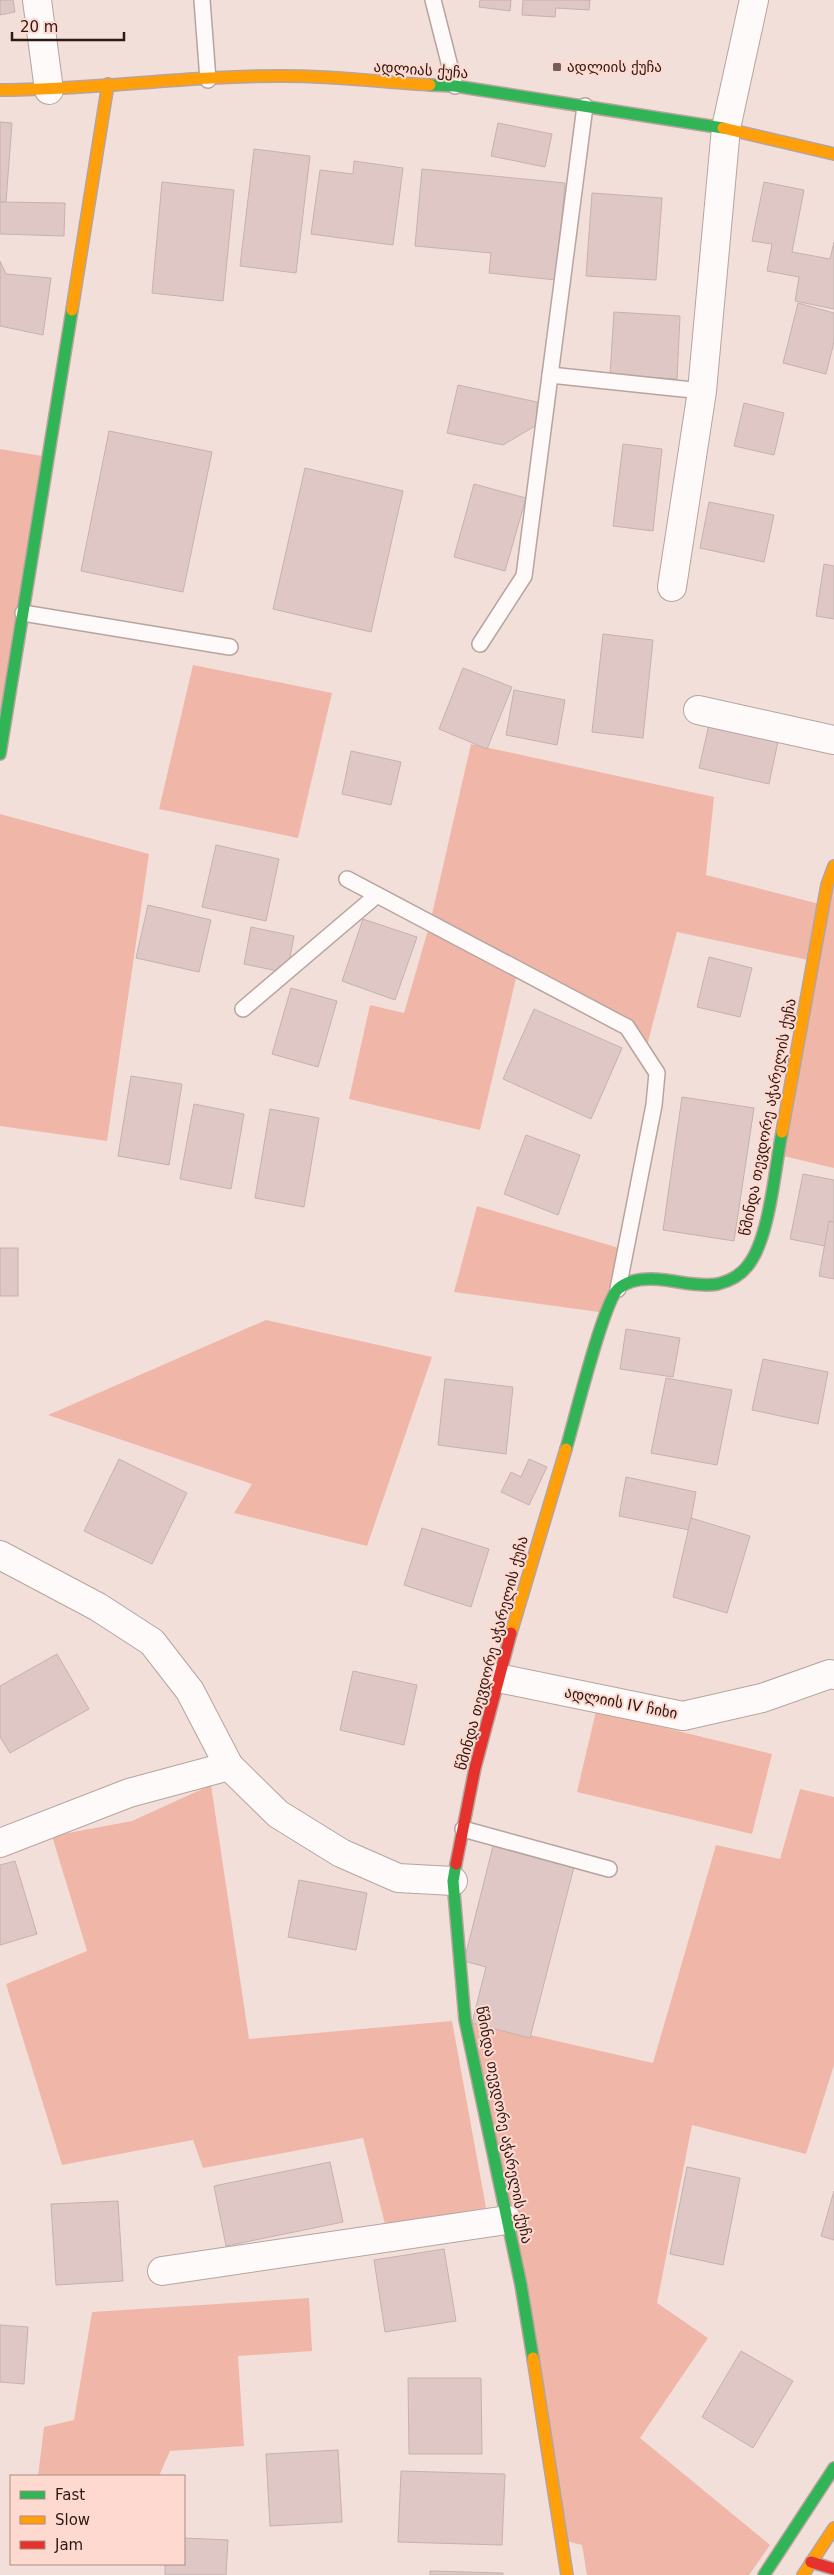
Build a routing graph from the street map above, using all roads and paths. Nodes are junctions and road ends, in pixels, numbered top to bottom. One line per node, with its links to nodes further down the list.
1 (37, 0): 9 (street)
2 (202, 0): 5 (lane)
3 (433, 0): 7 (lane)
4 (754, 0): 11 (street)
5 (208, 80): 6 (main road, ადლიას ქუჩა); 7 (main road, ადლიას ქუჩა)
6 (108, 84): 9 (main road, ადლიას ქუჩა); 16 (main road)
7 (455, 86): 10 (main road, ადლიას ქუჩა)
8 (0, 90): 9 (main road, ადლიას ქუჩა)
9 (49, 90)
10 (584, 106): 11 (main road, ადლიას ქუჩა); 13 (lane)
11 (726, 128): 12 (main road, ადლიას ქუჩა); 14 (street)
12 (834, 154)
13 (550, 374): 14 (lane); 17 (lane)
14 (702, 391): 15 (street)
15 (672, 587)
16 (23, 613): 18 (lane); 21 (main road)
17 (480, 644)
18 (230, 646)
19 (698, 710): 20 (street)
20 (834, 740)
21 (0, 754)
22 (834, 866): 26 (main road, წმინდა თევდორე აჭარელის ქუჩა)
23 (347, 879): 24 (lane)
24 (376, 894): 25 (lane); 26 (lane)
25 (243, 1009)
26 (618, 1289): 29 (main road, წმინდა თევდორე აჭარელის ქუჩა)
27 (0, 1555): 30 (street)
28 (833, 1669): 29 (street, ადლიის IV ჩიხი)
29 (498, 1678): 31 (main road, წმინდა თევდორე აჭარელის ქუჩა)
30 (229, 1766): 32 (street); 34 (street)
31 (463, 1829): 33 (lane); 34 (main road, წმინდა თევდორე აჭარელის ქუჩა)
32 (0, 1843)
33 (610, 1870)
34 (453, 1881): 35 (main road, წმინდა თევდორე აჭარელის ქუჩა)
35 (507, 2220): 36 (street); 41 (main road, წმინდა თევდორე აჭარელის ქუჩა)
36 (162, 2271)
37 (834, 2468): 42 (main road)
38 (834, 2528): 39 (main road)
39 (811, 2562): 40 (main road); 43 (main road)
40 (834, 2569)
41 (568, 2575)
42 (764, 2575)
43 (803, 2575)

